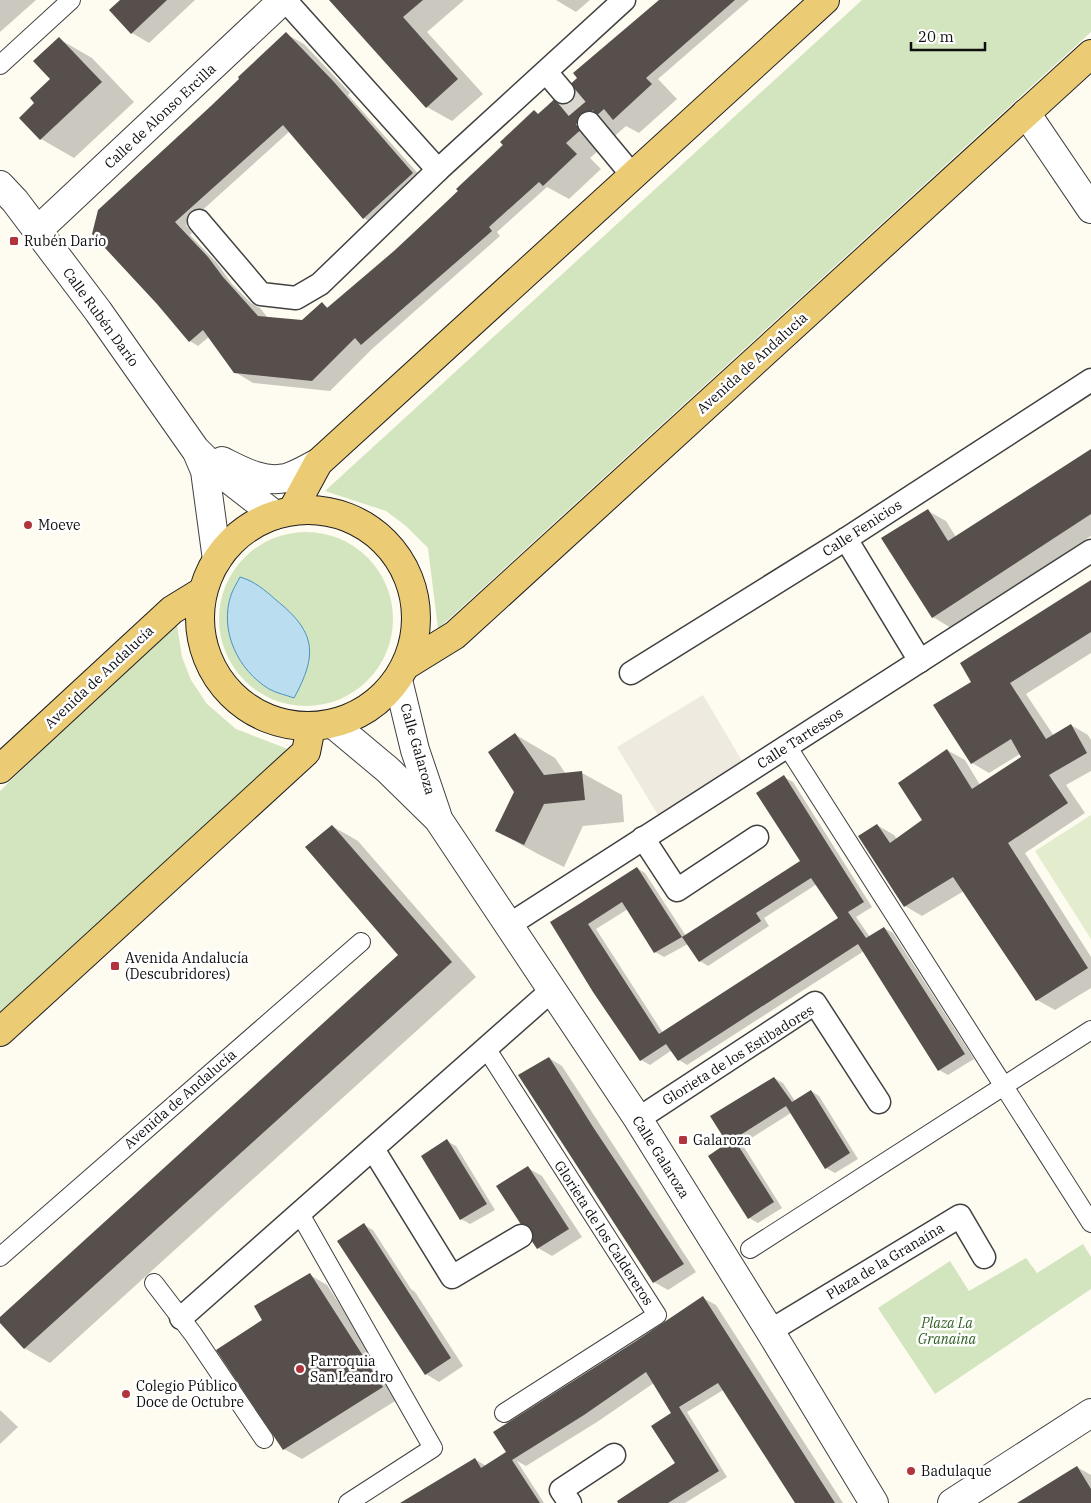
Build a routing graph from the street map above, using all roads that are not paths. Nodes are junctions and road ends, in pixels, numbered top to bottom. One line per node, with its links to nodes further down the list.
1 (71, 0): 6 (street)
2 (284, 0): 11 (street); 16 (street, Calle de Alonso Ercilla)
3 (624, 0): 7 (street)
4 (825, 0): 12 (main road)
5 (1091, 54): 9 (main road, Avenida de Andalucía)
6 (0, 65)
7 (546, 72): 8 (street); 11 (street)
8 (562, 92)
9 (1026, 113): 14 (street); 26 (main road, Avenida de Andalucía)
10 (589, 123): 12 (street)
11 (438, 170): 15 (street)
12 (633, 176): 19 (main road)
13 (0, 185): 16 (street, Calle Rubén Darío)
14 (1091, 208)
15 (199, 221)
16 (37, 231): 18 (street, Calle Rubén Darío)
17 (1091, 380): 21 (street, Calle Fenicios)
18 (197, 452): 19 (street); 20 (street, Calle Rubén Darío); 23 (street, Calle Rubén Darío)
19 (318, 463): 20 (main road)
20 (284, 513): 23 (main road); 26 (main road)
21 (846, 539): 25 (street); 27 (street, Calle Fenicios)
22 (1091, 551): 25 (street, Calle Tartessos)
23 (217, 560): 24 (main road)
24 (203, 591): 28 (main road); 30 (main road, Avenida de Andalucía)
25 (920, 661): 29 (street, Calle Tartessos)
26 (403, 672): 28 (main road, Avenida de Andalucía); 31 (street, Calle Galaroza)
27 (631, 673)
28 (322, 726): 31 (street, Calle Galaroza); 38 (main road)
29 (787, 746): 33 (street, Calle Tartessos); 40 (street)
30 (0, 769)
31 (438, 819): 34 (street, Calle Galaroza)
32 (757, 837): 33 (street)
33 (643, 838): 34 (street, Calle Tartessos)
34 (509, 925): 36 (street, Calle Galaroza)
35 (360, 942): 48 (street, Avenida de Andalucía)
36 (552, 990): 39 (street); 42 (street, Calle Galaroza)
37 (1091, 1030): 40 (street)
38 (0, 1032)
39 (486, 1048): 43 (street); 53 (street, Glorieta de los Caldereros)
40 (1003, 1087): 45 (street); 47 (street)
41 (879, 1102): 42 (street, Glorieta de los Estibadores)
42 (638, 1119): 52 (street, Calle Galaroza)
43 (373, 1149): 44 (street); 46 (street)
44 (300, 1214): 51 (street); 57 (street)
45 (1091, 1223)
46 (521, 1236)
47 (750, 1249)
48 (0, 1257)
49 (984, 1257): 52 (street, Plaza de la Granaína)
50 (154, 1282): 51 (street)
51 (181, 1318): 55 (street)
52 (770, 1331): 59 (street, Calle Galaroza)
53 (504, 1413)
54 (1091, 1413): 60 (street)
55 (264, 1439)
56 (614, 1455): 58 (street)
57 (348, 1503)
58 (570, 1503)
59 (874, 1503)
60 (952, 1503)

